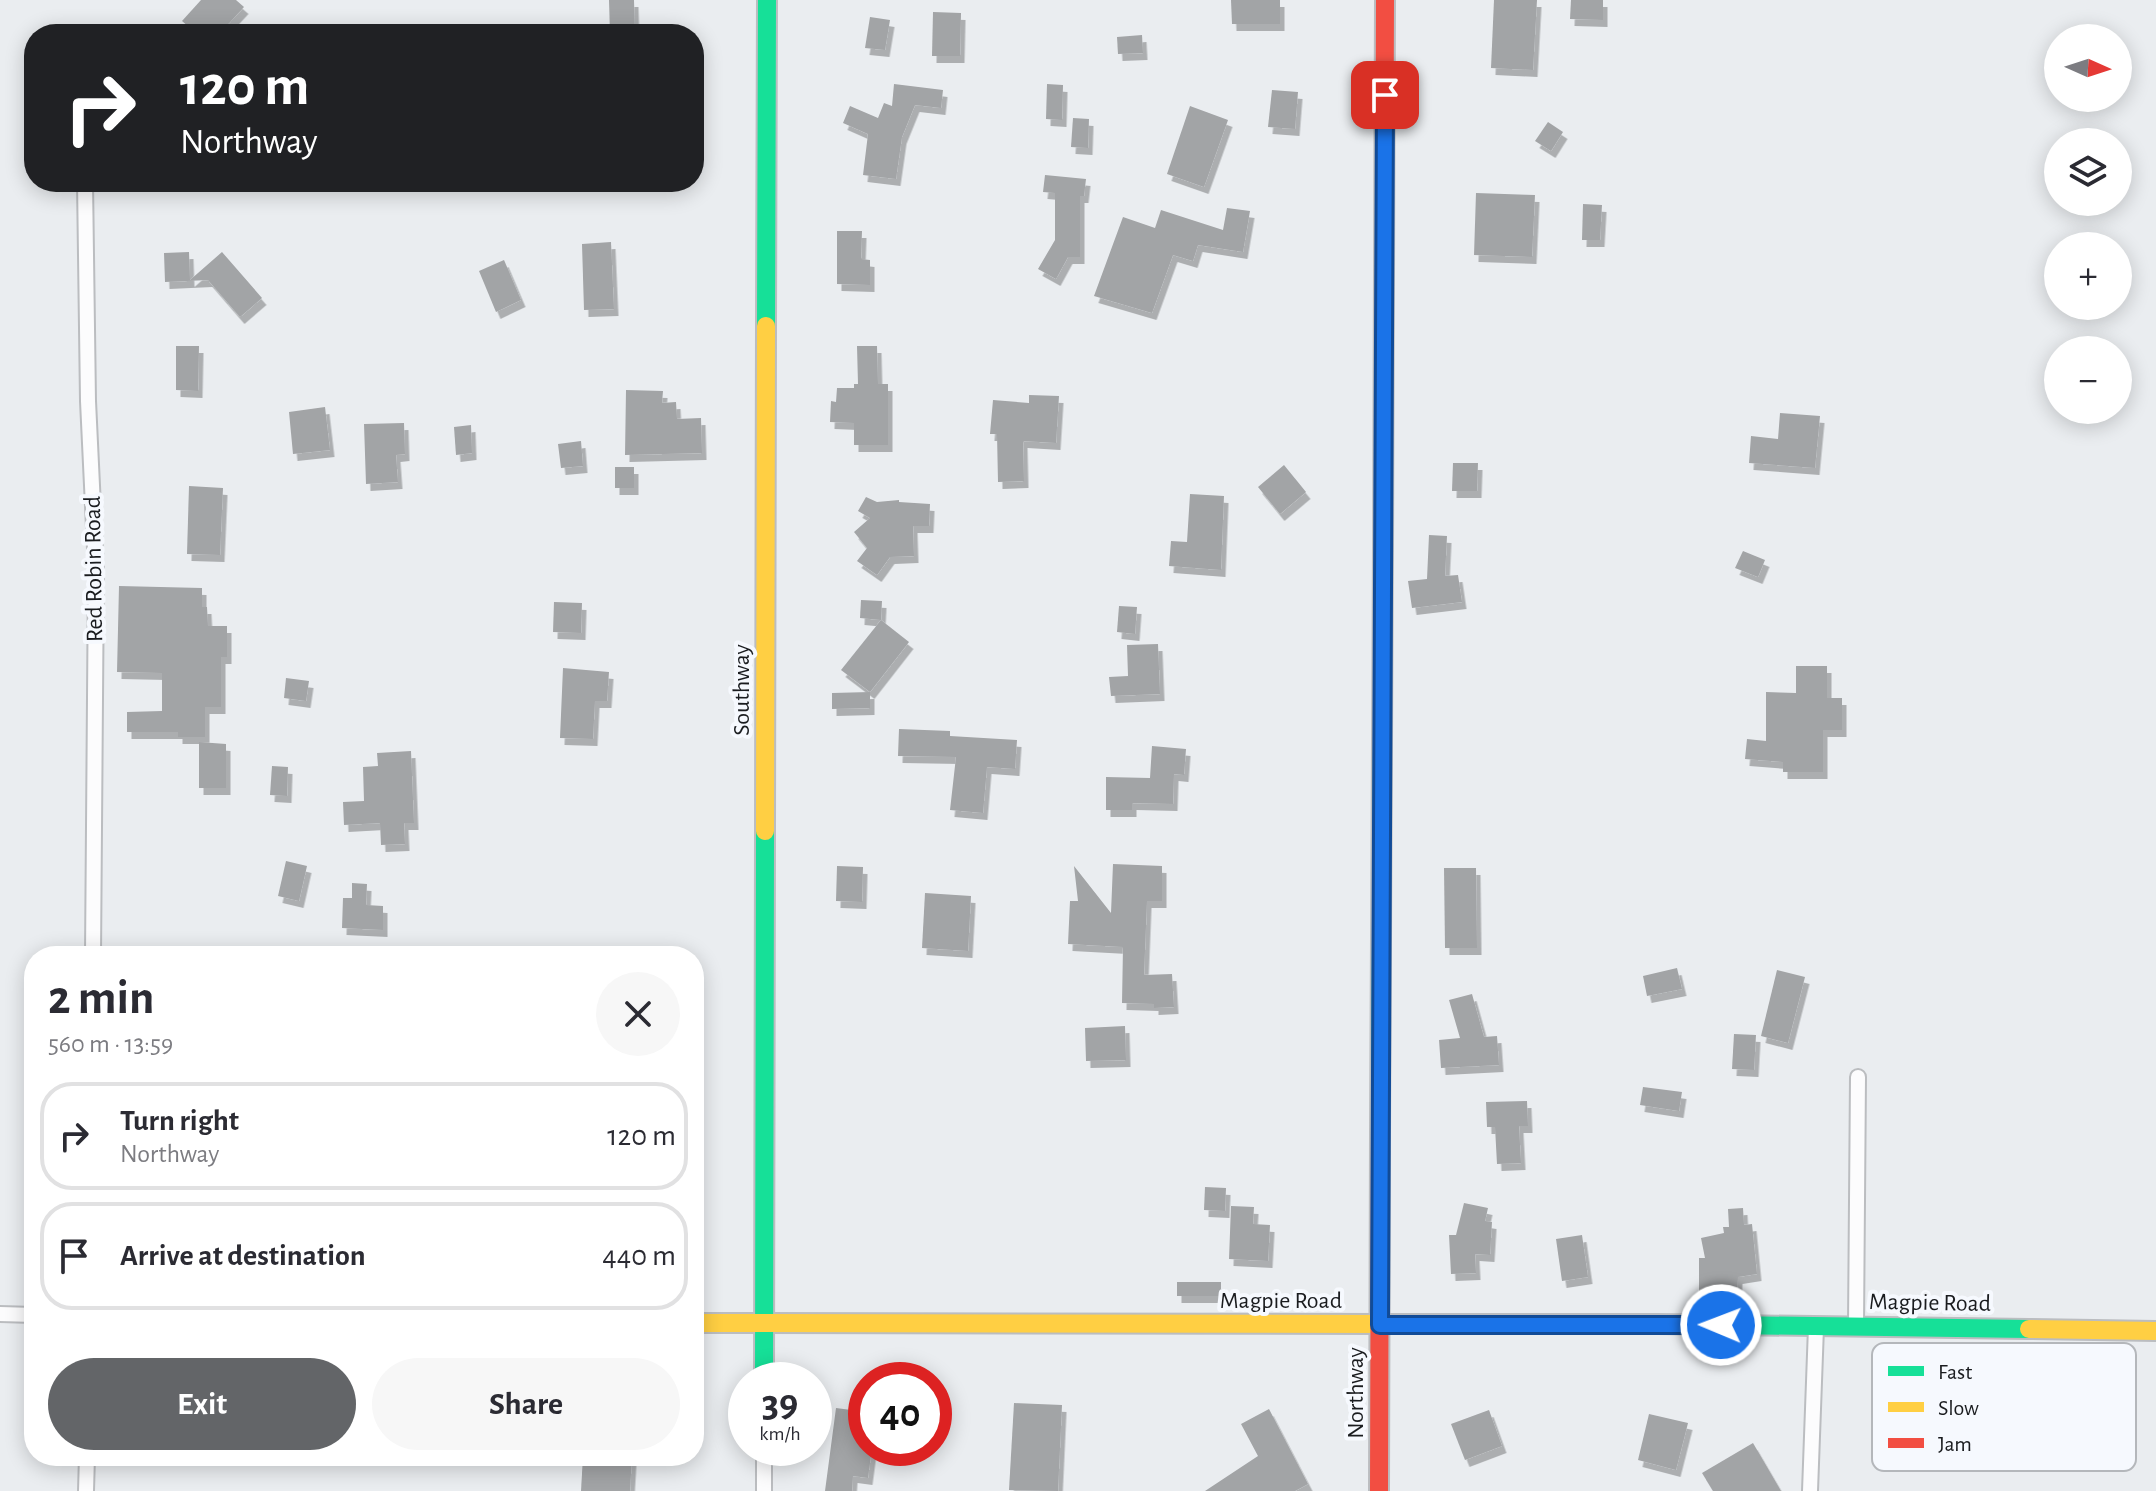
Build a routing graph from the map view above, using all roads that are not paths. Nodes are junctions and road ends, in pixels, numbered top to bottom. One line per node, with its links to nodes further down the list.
1 (767, 0): 8 (street, Southway)
2 (1385, 0): 10 (street, Northway)
3 (85, 192): 4 (street, Red Robin Road)
4 (93, 946)
5 (1858, 1077): 11 (street)
6 (0, 1314): 7 (street)
7 (24, 1315)
8 (765, 1322): 9 (street, Magpie Road); 10 (street, Magpie Road); 14 (street, Southway)
9 (704, 1323)
10 (1380, 1325): 12 (street, Magpie Road); 19 (street, Northway)
11 (1856, 1325): 12 (street, Magpie Road); 13 (street, Magpie Road)
12 (1816, 1327): 20 (street)
13 (2156, 1331)
14 (764, 1362)
15 (87, 1466): 17 (street)
16 (764, 1466): 18 (street)
17 (86, 1491)
18 (764, 1491)
19 (1379, 1491)
20 (1810, 1491)

